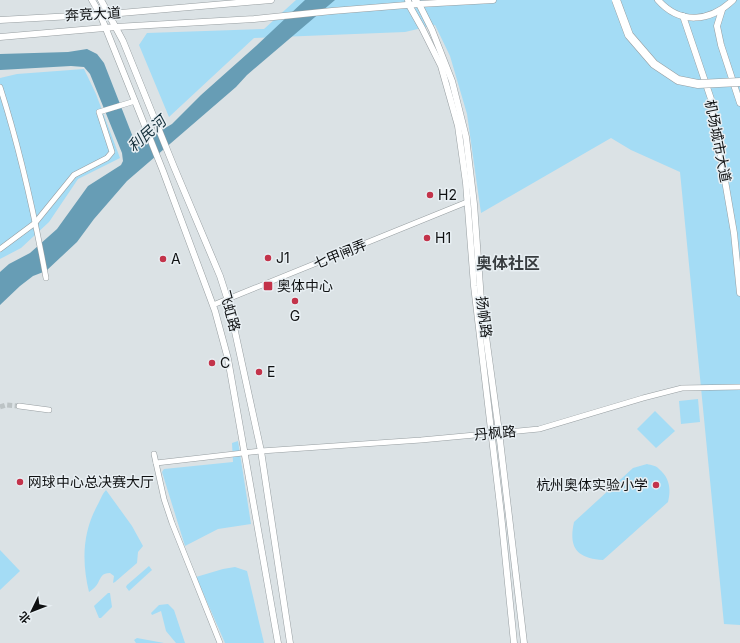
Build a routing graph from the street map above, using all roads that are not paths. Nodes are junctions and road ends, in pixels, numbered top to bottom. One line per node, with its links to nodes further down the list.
1 (92, 0): 12 (main road, 飞虹路)
2 (101, 0): 13 (main road, 飞虹路)
3 (271, 0): 8 (main road, 奔竞大道)
4 (493, 0): 10 (main road)
5 (616, 0): 19 (highway, bridge)
6 (658, 0): 14 (main road)
7 (733, 0): 11 (main road)
8 (258, 1): 13 (main road, 奔竞大道)
9 (408, 2): 10 (main road); 16 (main road, 奔竞大道); 23 (main road)
10 (417, 2): 33 (main road, 扬帆路)
11 (722, 10): 14 (main road); 22 (main road, 机场城市大道)
12 (100, 14): 13 (main road, 奔竞大道); 15 (main road, 奔竞大道); 17 (main road, 飞虹路)
13 (109, 14): 16 (main road, 飞虹路)
14 (683, 16): 27 (main road, 机场城市大道)
15 (0, 20)
16 (116, 27): 17 (main road, 奔竞大道); 28 (main road, 飞虹路)
17 (105, 28): 18 (main road, 奔竞大道); 21 (main road, 飞虹路)
18 (0, 37)
19 (740, 82)
20 (0, 87): 24 (street)
21 (135, 102): 24 (street); 29 (main road, 飞虹路)
22 (740, 103)
23 (467, 202): 28 (street, 七甲闸弄); 34 (main road)
24 (35, 222): 25 (street); 26 (street)
25 (0, 249)
26 (46, 278)
27 (740, 293)
28 (227, 300): 29 (street, 七甲闸弄); 35 (main road, 飞虹路)
29 (213, 305): 36 (main road, 飞虹路)
30 (740, 387): 33 (street, 丹枫路)
31 (19, 406): 32 (street)
32 (49, 410)
33 (499, 432): 34 (street, 丹枫路); 43 (main road, 扬帆路)
34 (491, 433): 35 (street, 丹枫路); 42 (main road)
35 (261, 451): 36 (street, 丹枫路); 41 (main road, 飞虹路)
36 (245, 453): 38 (street, 丹枫路); 40 (main road, 飞虹路)
37 (154, 454): 38 (street)
38 (156, 463): 39 (street)
39 (220, 643)
40 (278, 643)
41 (290, 643)
42 (514, 643)
43 (524, 643)

